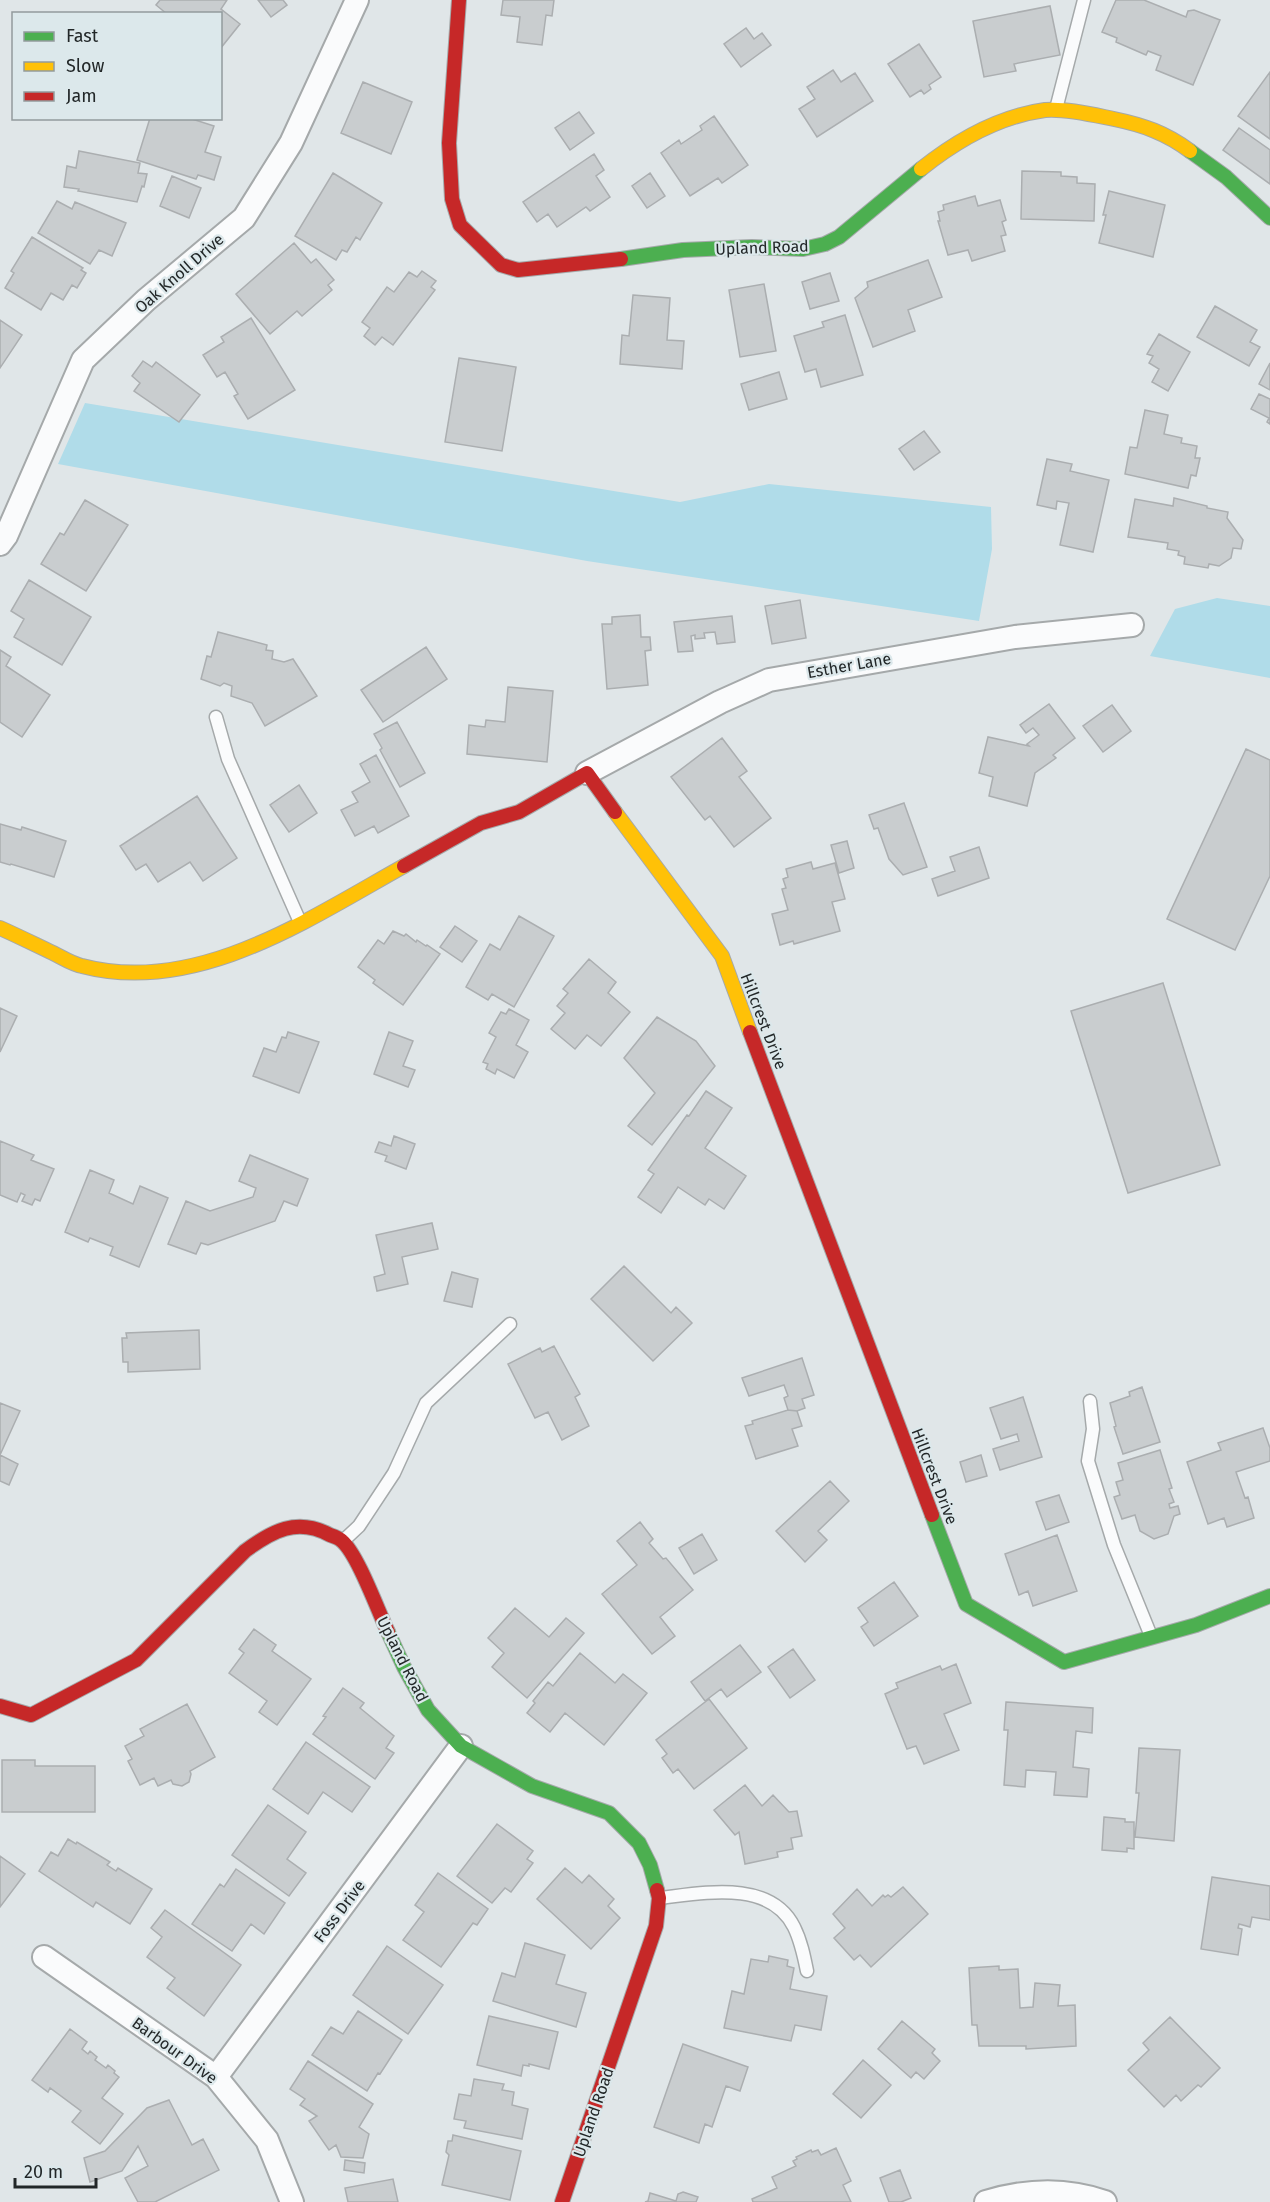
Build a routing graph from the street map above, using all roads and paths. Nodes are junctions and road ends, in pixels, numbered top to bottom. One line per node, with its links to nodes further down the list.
1 (357, 0): 6 (street, Oak Knoll Drive)
2 (459, 0): 4 (street, Upland Road)
3 (1084, 0): 4 (lane)
4 (1056, 110): 5 (street, Upland Road)
5 (1270, 218)
6 (0, 544)
7 (1132, 625): 9 (street, Esther Lane)
8 (216, 717): 10 (lane)
9 (587, 773): 10 (street); 16 (street, Hillcrest Drive)
10 (301, 923): 11 (street)
11 (0, 928)
12 (510, 1324): 14 (lane)
13 (1090, 1401): 16 (lane)
14 (342, 1541): 17 (street); 18 (street, Upland Road)
15 (1270, 1596): 16 (street, Hillcrest Drive)
16 (1151, 1637)
17 (0, 1706)
18 (461, 1746): 19 (street, Upland Road); 22 (street, Foss Drive)
19 (658, 1898): 21 (lane); 24 (street, Upland Road)
20 (44, 1957): 22 (street, Barbour Drive)
21 (807, 1971)
22 (216, 2077): 23 (street, Barbour Drive)
23 (292, 2202)
24 (562, 2202)
25 (986, 2202): 26 (street)
26 (1105, 2202)

